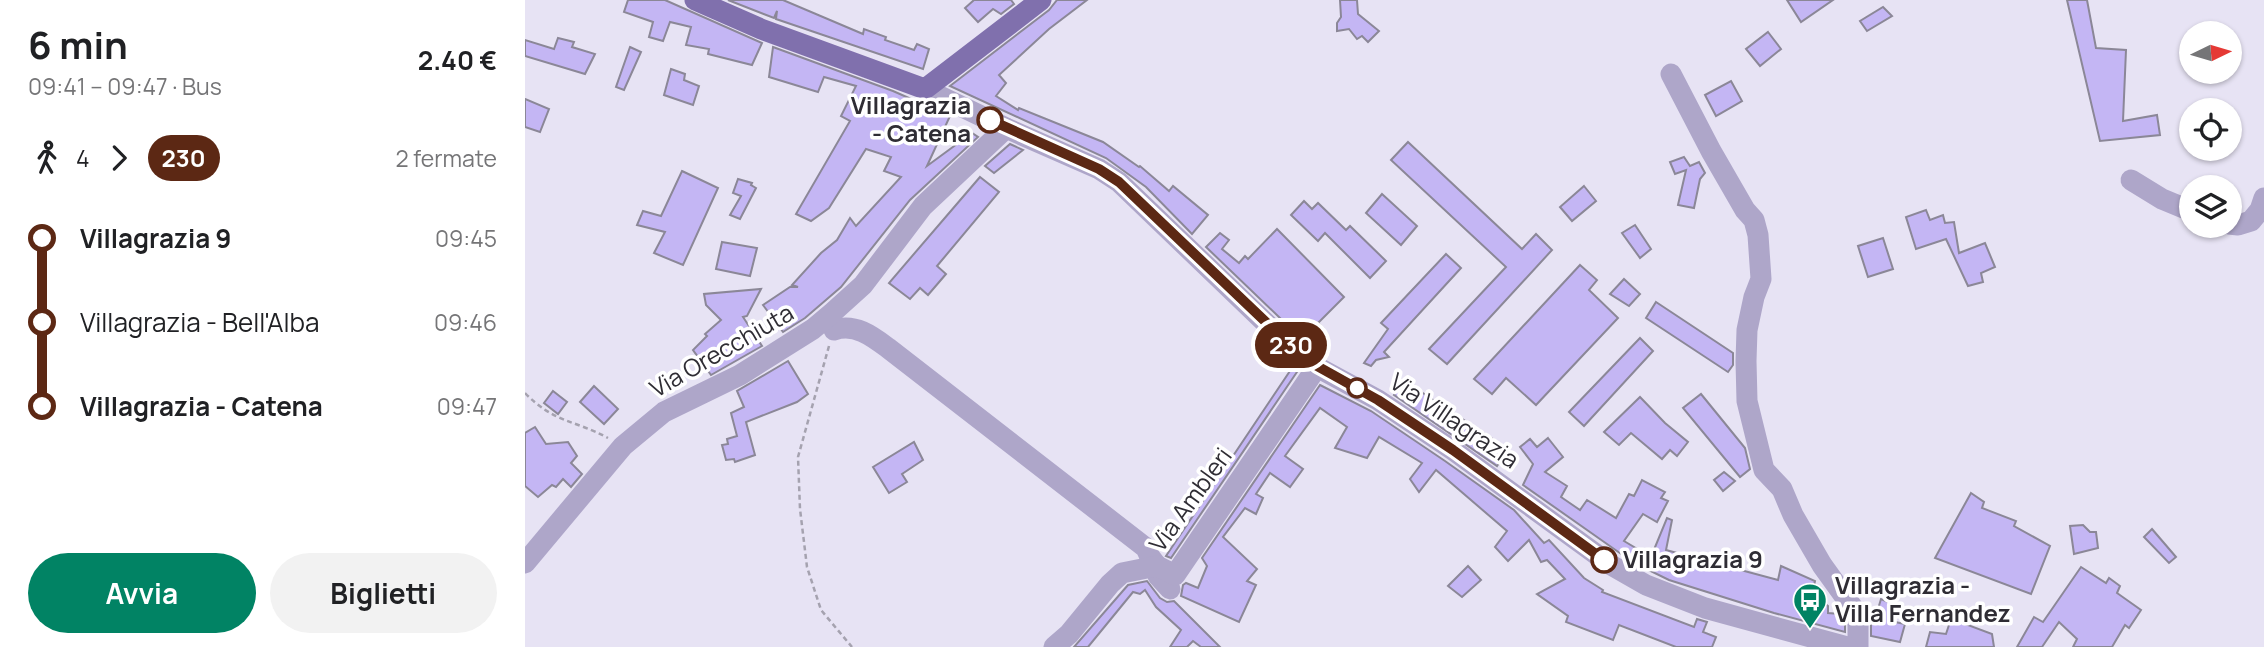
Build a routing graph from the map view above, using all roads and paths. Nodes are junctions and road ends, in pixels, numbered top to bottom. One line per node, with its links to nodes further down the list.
1 (695, 0): 4 (main road)
2 (1041, 0): 4 (main road)
3 (1671, 74): 20 (street)
4 (925, 89): 5 (street, Via Villagrazia)
5 (1006, 128): 11 (street, Via Villagrazia); 13 (street, Via Orecchiuta)
6 (2131, 180): 8 (street)
7 (2264, 198): 9 (street)
8 (2179, 206)
9 (2242, 223)
10 (834, 330): 15 (street); 17 (path)
11 (1317, 366): 15 (street, Via Ambleri); 19 (street, Via Villagrazia)
12 (525, 393): 13 (path)
13 (623, 446): 14 (street, Via Orecchiuta)
14 (525, 563)
15 (1157, 565): 16 (street); 18 (street, Via Ambleri)
16 (1170, 589)
17 (852, 647)
18 (1054, 647)
19 (1847, 647)
20 (1858, 647)

